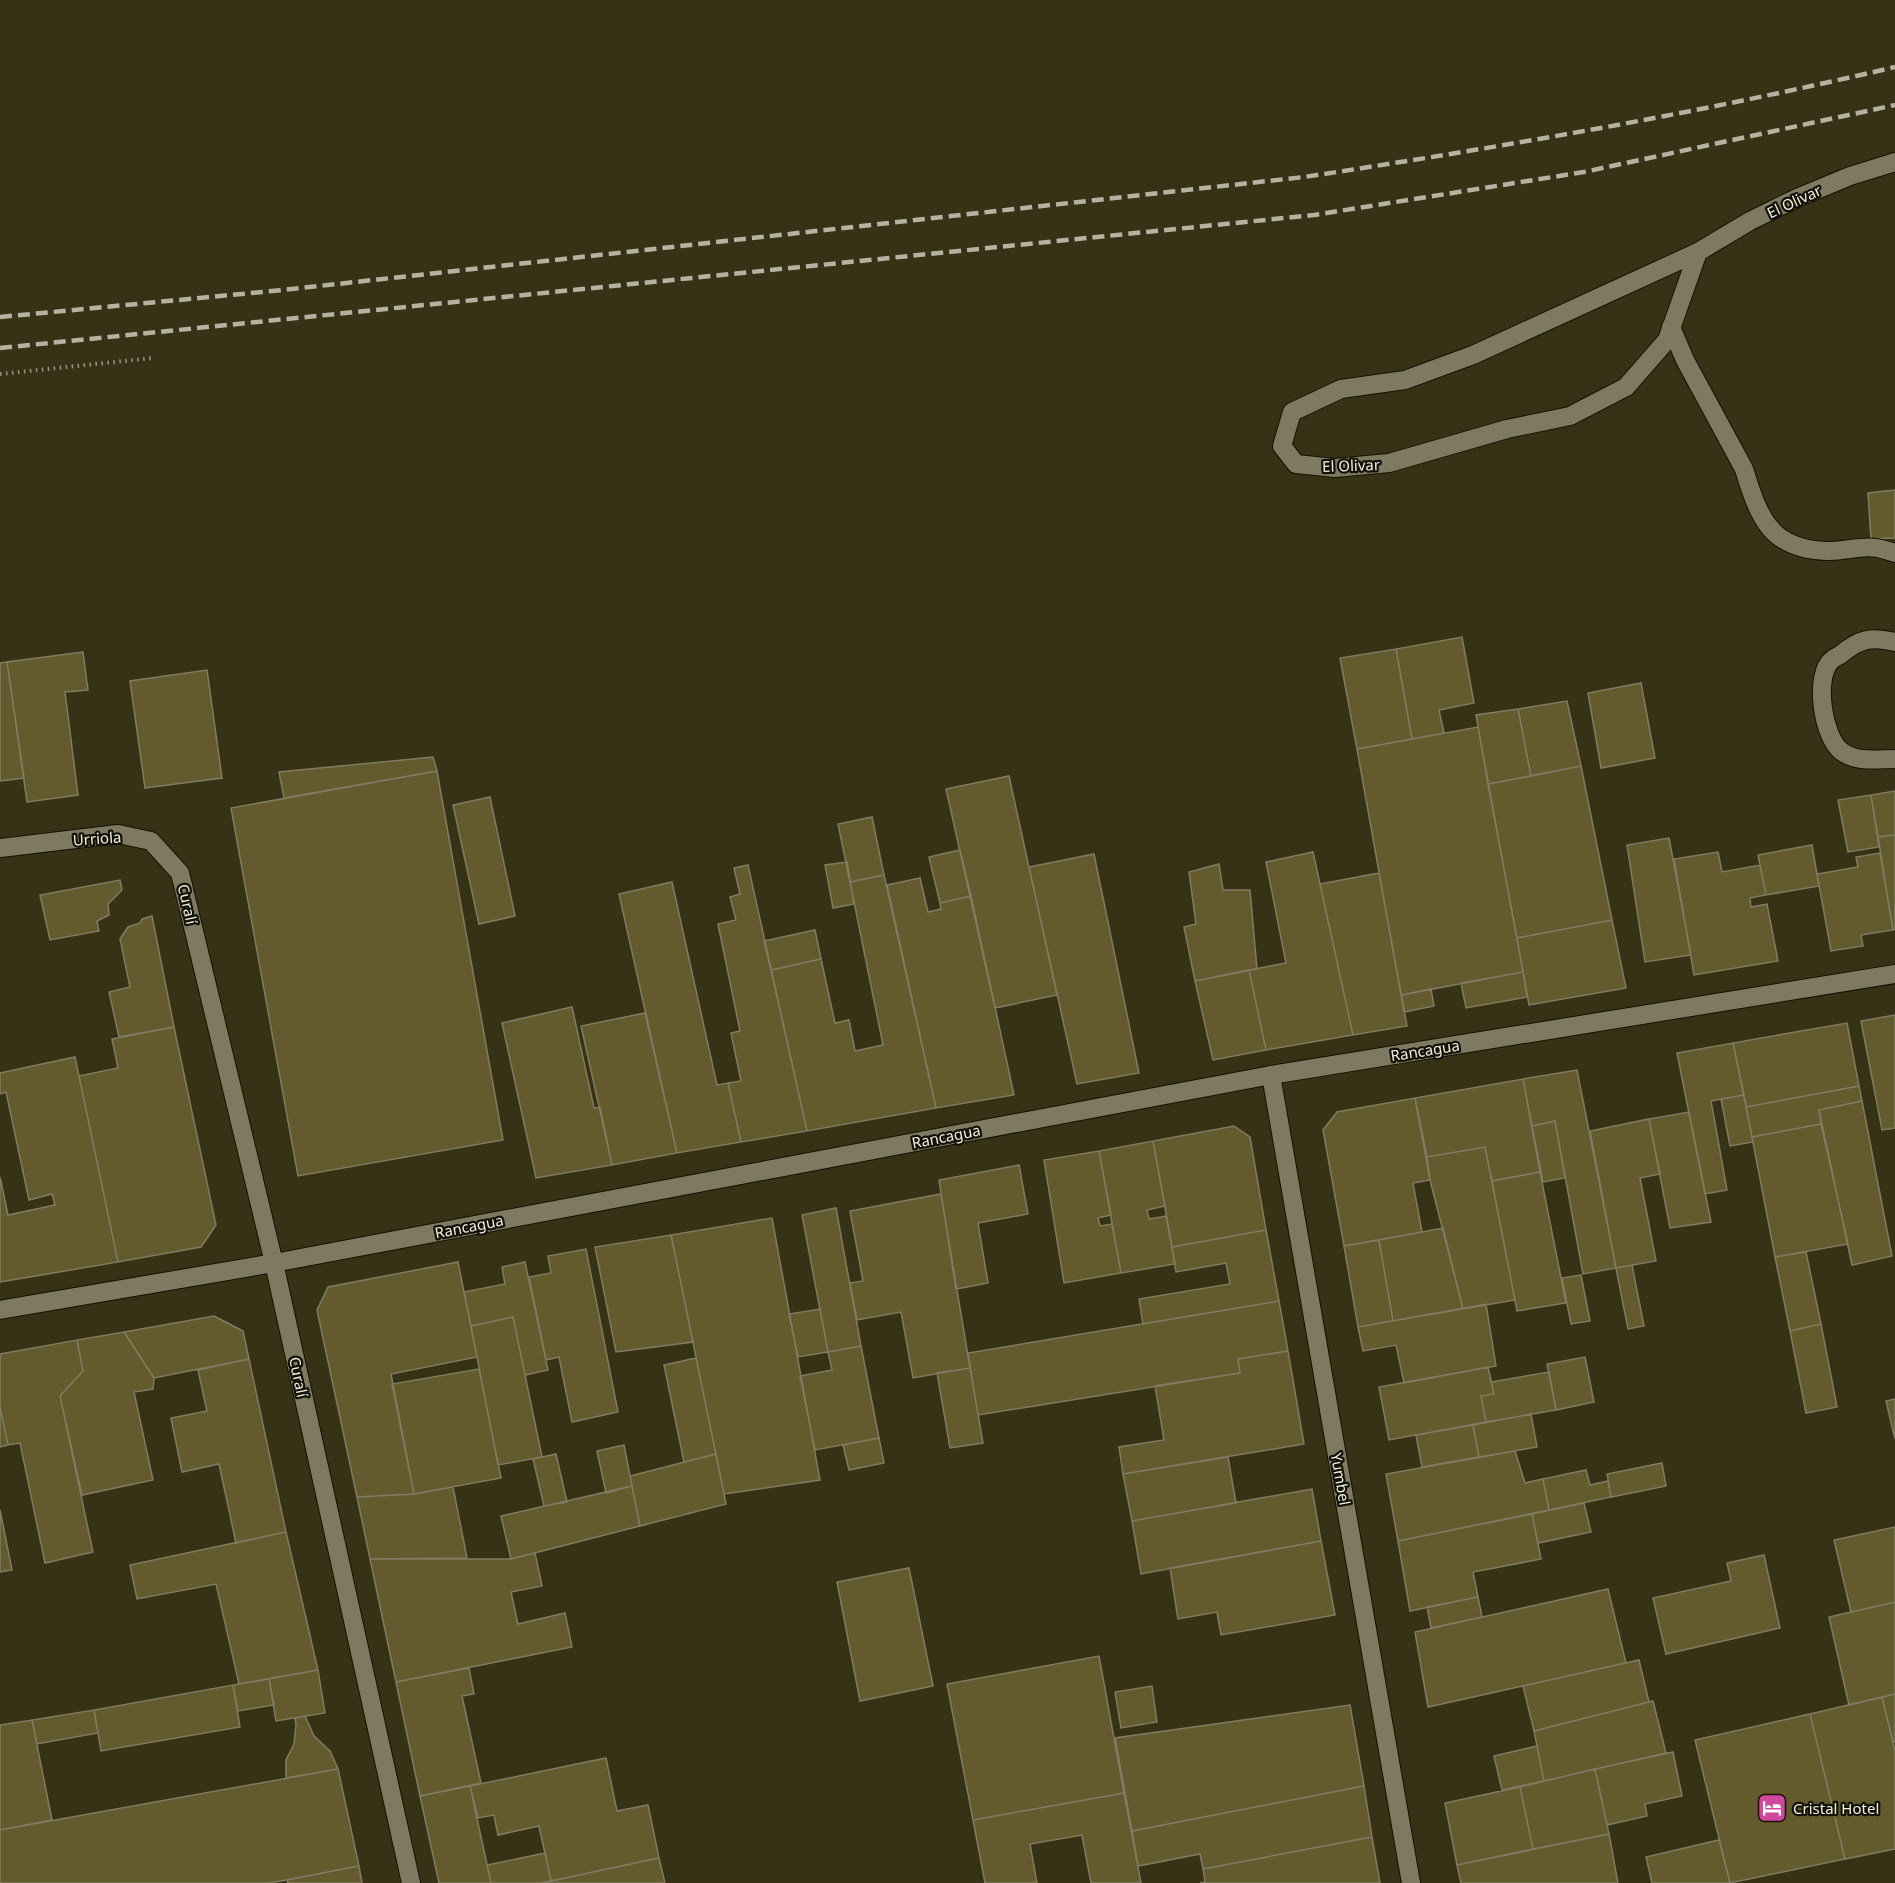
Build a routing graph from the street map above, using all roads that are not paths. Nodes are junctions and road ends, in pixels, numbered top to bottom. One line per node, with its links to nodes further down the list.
1 (1895, 162): 2 (street, El Olivar)
2 (1698, 252): 3 (street, El Olivar); 3 (street, El Olivar)
3 (1671, 327): 4 (street)
4 (1895, 553)
5 (1895, 642): 6 (street)
6 (1895, 759)
7 (0, 848): 8 (street, Urriola)
8 (180, 873): 11 (street, Curalí)
9 (1895, 974): 10 (street, Rancagua)
10 (1271, 1075): 11 (street, Rancagua); 14 (street, Yumbel)
11 (274, 1263): 12 (street, Rancagua); 13 (street, Curalí)
12 (0, 1310)
13 (411, 1883)
14 (1411, 1883)

